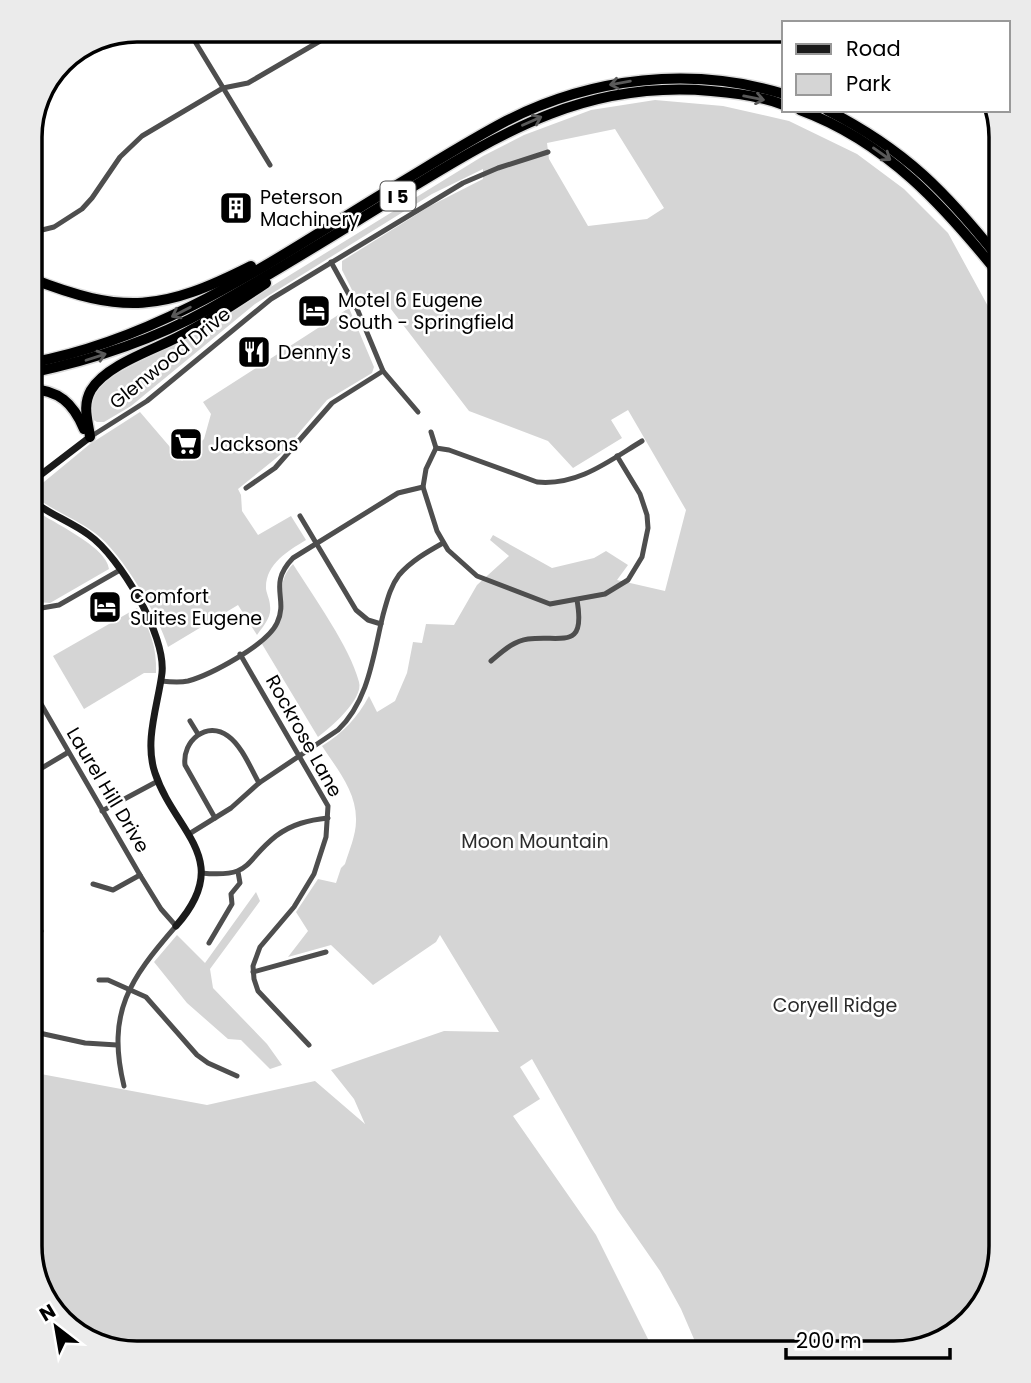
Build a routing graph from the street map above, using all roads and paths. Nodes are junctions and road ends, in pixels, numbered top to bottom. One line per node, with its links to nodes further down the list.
1 (195, 42): 3 (street)
2 (318, 42): 3 (street)
3 (223, 88): 9 (street); 10 (street)
4 (782, 94): 11 (highway, I 5, one-way to 11)
5 (782, 104): 11 (highway, I 5, one-way to 5)
6 (804, 112): 14 (highway, one-way to 14)
7 (831, 112): 12 (highway)
8 (548, 152): 13 (street, Glenwood Drive)
9 (270, 165)
10 (42, 230)
11 (313, 242): 15 (highway); 16 (highway, I 5, one-way to 16); 17 (highway, I 5, one-way to 11); 22 (highway)
12 (989, 246)
13 (331, 261): 18 (street); 22 (street, Glenwood Drive)
14 (989, 262)
15 (42, 283)
16 (42, 360)
17 (42, 370)
18 (383, 371): 20 (street); 28 (street)
19 (42, 390): 22 (highway)
20 (418, 412)
21 (432, 432): 24 (street)
22 (90, 437): 26 (street, Glenwood Drive)
23 (642, 441): 25 (street)
24 (436, 448): 25 (street); 27 (street)
25 (617, 456): 34 (street)
26 (42, 474)
27 (423, 487): 31 (street); 32 (street)
28 (246, 488)
29 (42, 509): 33 (street)
30 (300, 516): 31 (street)
31 (316, 543): 36 (street); 37 (street)
32 (443, 543): 34 (street); 36 (street)
33 (120, 570): 35 (street); 39 (street)
34 (577, 600): 38 (street)
35 (42, 608)
36 (381, 624): 44 (street)
37 (240, 654): 39 (street); 44 (street, Rockrose Lane)
38 (491, 661)
39 (161, 681): 46 (street)
40 (42, 707): 43 (street, Laurel Hill Drive)
41 (190, 721): 42 (street)
42 (198, 734): 47 (street); 49 (street)
43 (67, 753): 45 (street); 48 (street, Laurel Hill Drive)
44 (299, 756): 47 (street); 50 (street, Rockrose Lane)
45 (42, 768)
46 (158, 781): 48 (street); 51 (street)
47 (259, 783): 49 (street)
48 (102, 811): 54 (street, Laurel Hill Drive)
49 (215, 818): 51 (street)
50 (328, 818): 52 (street); 59 (street, Rockrose Lane)
51 (189, 834): 53 (street)
52 (238, 872): 53 (street); 57 (street)
53 (201, 873): 56 (street)
54 (140, 875): 55 (street, Laurel Hill Drive); 56 (street, Laurel Hill Drive)
55 (93, 884)
56 (176, 926): 61 (street)
57 (209, 943)
58 (326, 952): 59 (street)
59 (253, 972): 64 (street)
60 (99, 980): 61 (street)
61 (129, 989): 63 (street); 65 (street)
62 (42, 1035): 63 (street)
63 (117, 1045): 66 (street)
64 (309, 1045)
65 (237, 1076)
66 (124, 1086)

